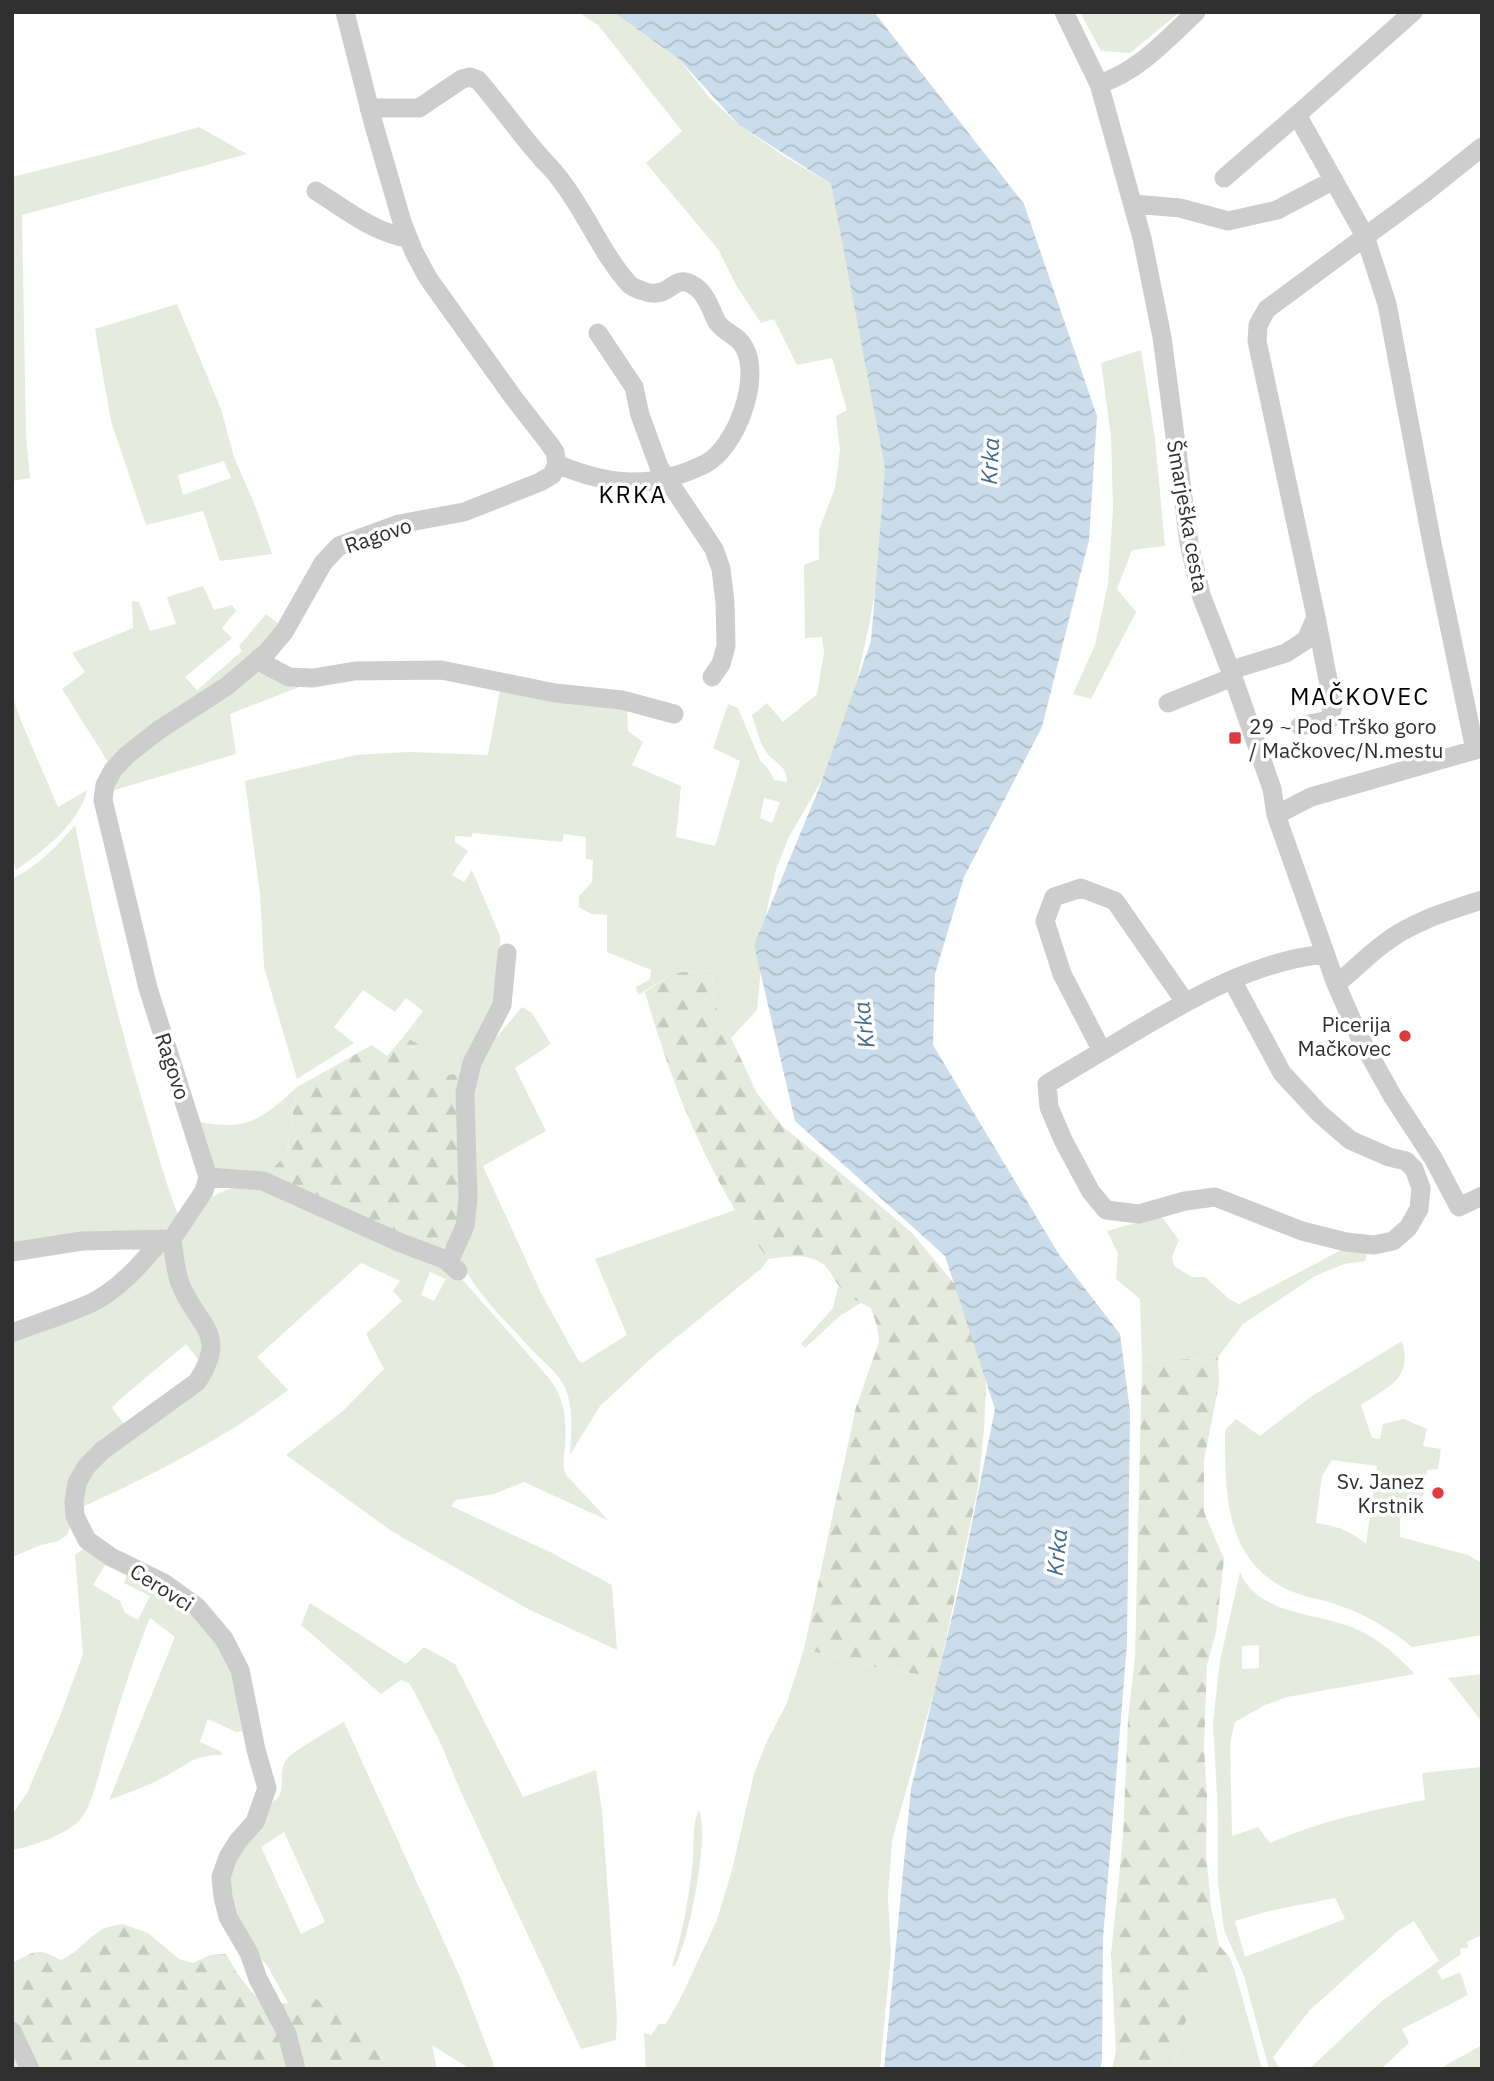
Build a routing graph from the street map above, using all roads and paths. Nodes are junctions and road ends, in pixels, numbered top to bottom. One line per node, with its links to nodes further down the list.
1 (345, 12): 6 (street)
2 (1064, 12): 5 (street, Šmarješka cesta)
3 (1196, 12): 5 (street)
4 (1413, 12): 7 (street)
5 (1099, 84): 12 (street, Šmarješka cesta)
6 (369, 108): 14 (street); 17 (street)
7 (1297, 115): 9 (street); 10 (street)
8 (1482, 147): 13 (street)
9 (1224, 178)
10 (1334, 180): 12 (street); 13 (street)
11 (316, 191): 14 (street)
12 (1134, 204): 20 (street, Šmarješka cesta)
13 (1365, 236): 18 (street); 25 (street)
14 (408, 238): 16 (street)
15 (598, 333): 17 (street)
16 (557, 464): 17 (street); 19 (street, Ragovo)
17 (666, 478): 21 (street)
18 (1316, 617): 20 (street); 24 (street)
19 (259, 658): 23 (street); 34 (street, Ragovo)
20 (1237, 672): 22 (street); 26 (street, Šmarješka cesta)
21 (712, 677)
22 (1168, 703)
23 (674, 714)
24 (1300, 726)
25 (1479, 749): 26 (street)
26 (1276, 815): 29 (street, Šmarješka cesta)
27 (1482, 900): 31 (street)
28 (507, 953): 34 (street)
29 (1325, 954): 30 (street); 31 (street, Šmarješka cesta)
30 (1233, 981): 33 (street); 33 (street)
31 (1336, 985): 35 (street, Šmarješka cesta)
32 (1181, 996): 33 (street)
33 (1102, 1051)
34 (208, 1177): 36 (street)
35 (1482, 1196)
36 (167, 1239): 37 (street); 38 (street); 41 (street, Cerovci)
37 (12, 1252)
38 (12, 1333)
39 (12, 2031): 40 (street)
40 (30, 2069)
41 (296, 2069)

